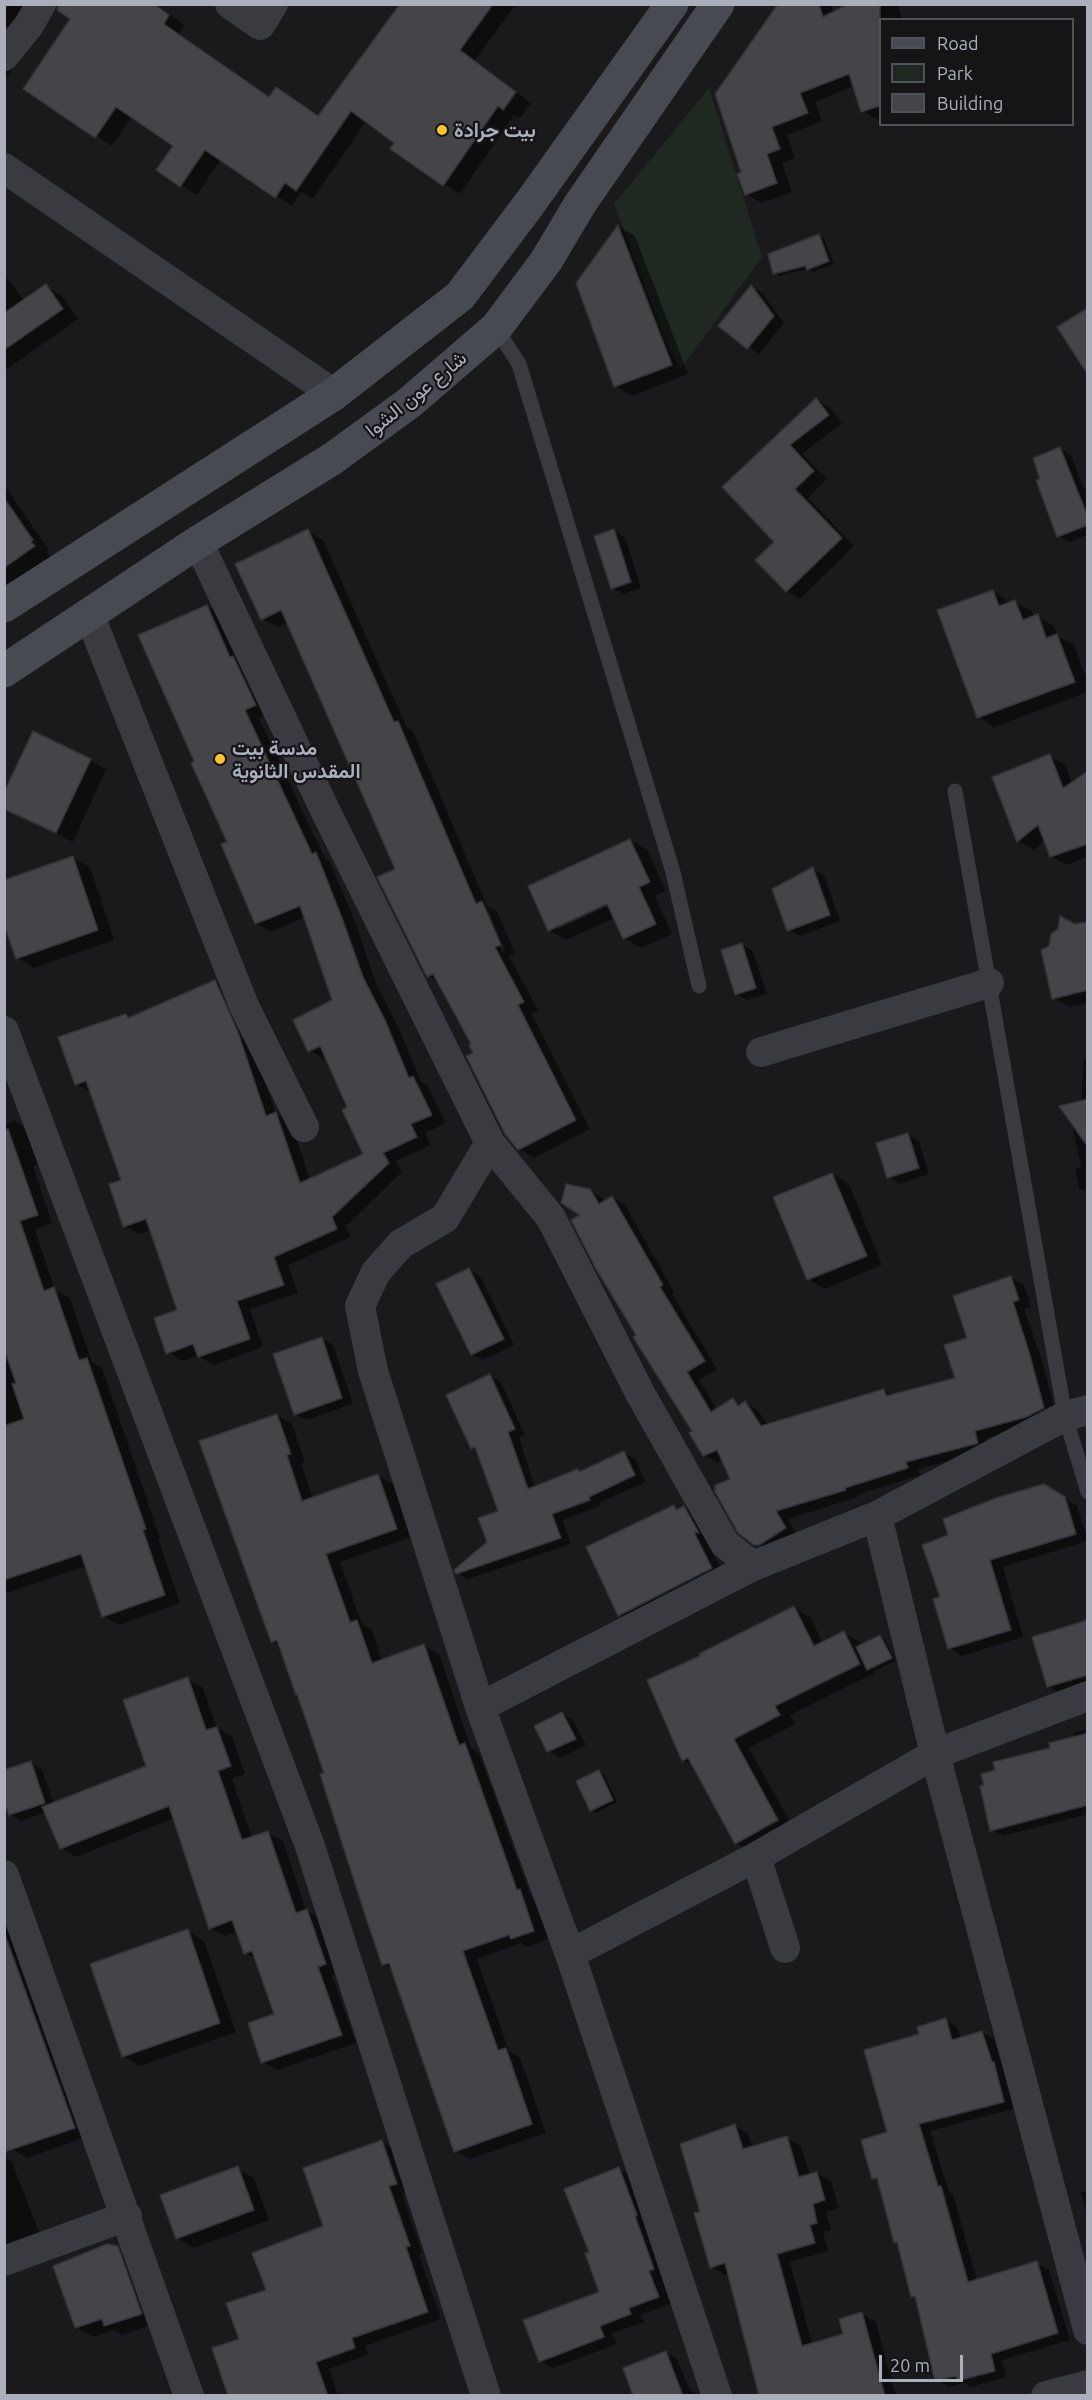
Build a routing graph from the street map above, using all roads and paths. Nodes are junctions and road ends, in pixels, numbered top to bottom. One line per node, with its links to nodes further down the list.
1 (41, 4): 6 (street)
2 (230, 4): 3 (street)
3 (273, 4)
4 (672, 4): 9 (main road)
5 (718, 4): 8 (main road, شارع عون الشوا)
6 (4, 56)
7 (4, 168): 9 (street)
8 (496, 328): 10 (main road, شارع عون الشوا); 16 (lane)
9 (334, 394): 11 (main road)
10 (198, 542): 12 (main road, شارع عون الشوا); 20 (street)
11 (4, 606)
12 (89, 614): 13 (main road, شارع عون الشوا); 19 (street)
13 (4, 671)
14 (956, 791): 15 (lane)
15 (989, 983): 18 (street); 21 (lane)
16 (699, 986)
17 (4, 1031): 37 (street)
18 (761, 1052)
19 (304, 1127)
20 (490, 1143): 24 (street); 26 (street)
21 (1076, 1413): 22 (lane); 23 (street)
22 (1088, 1492)
23 (877, 1516): 24 (street); 27 (street)
24 (753, 1566): 26 (street)
25 (1088, 1696): 27 (street)
26 (480, 1707): 31 (street)
27 (935, 1754): 28 (street); 34 (street)
28 (756, 1857): 30 (street); 31 (street)
29 (4, 1875): 32 (street)
30 (785, 1948)
31 (570, 1954): 38 (street)
32 (127, 2216): 33 (street); 36 (street)
33 (4, 2261)
34 (1088, 2330)
35 (1088, 2385): 39 (street)
36 (189, 2396)
37 (486, 2396)
38 (717, 2396)
39 (1046, 2396)

